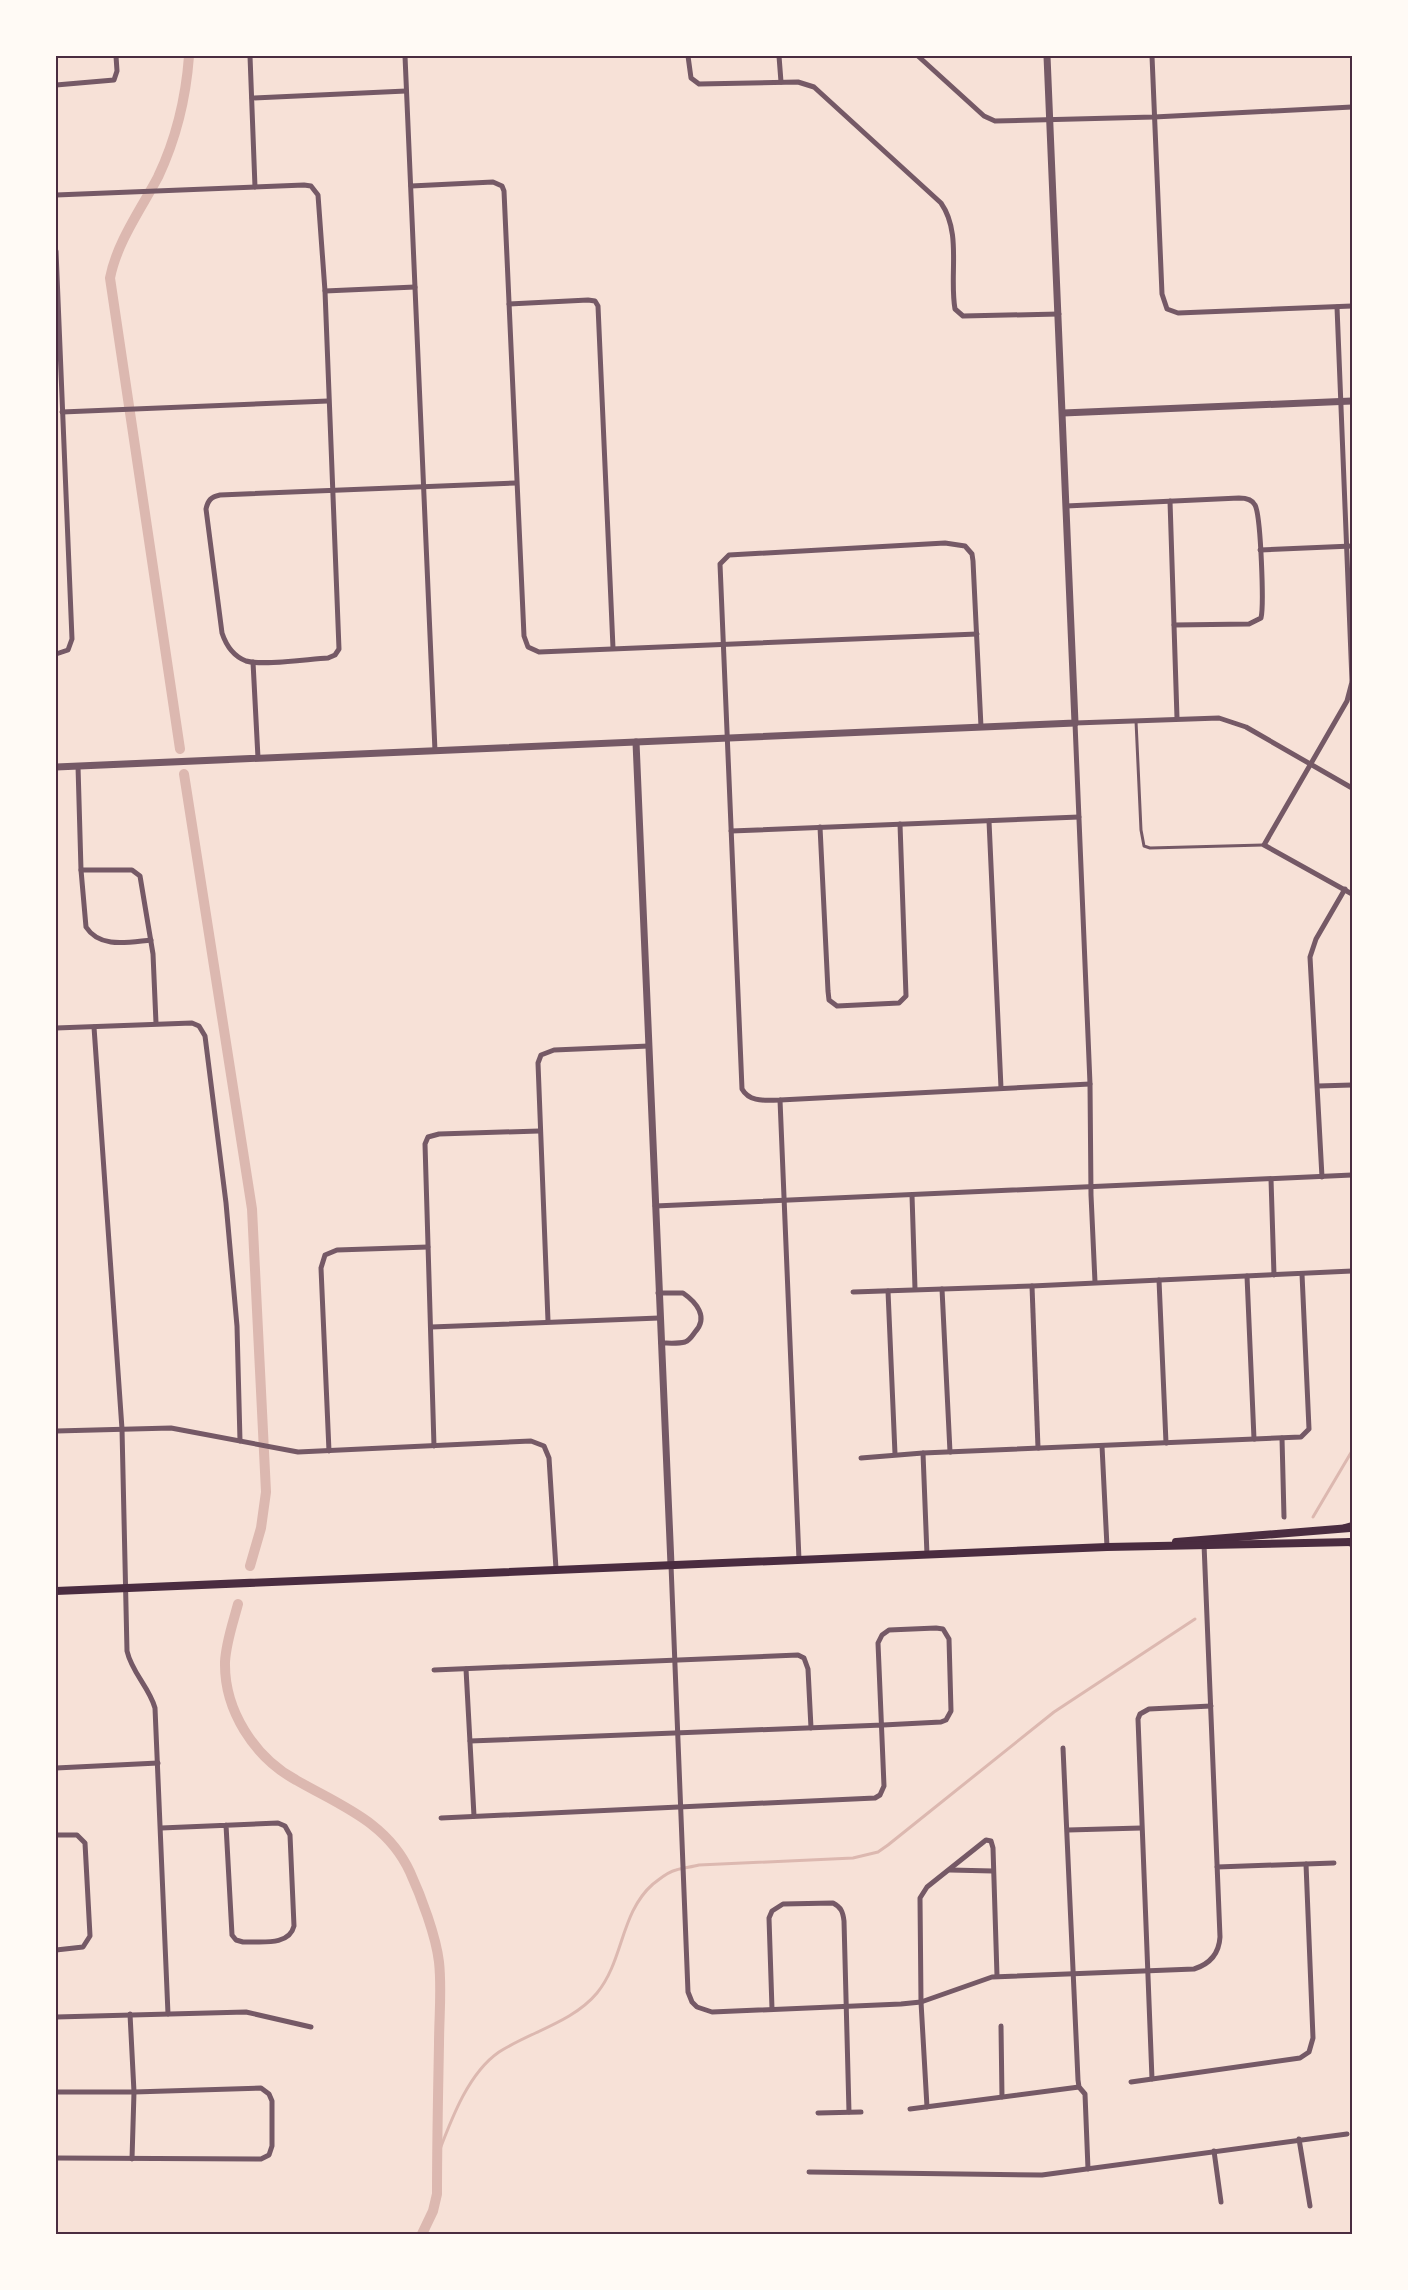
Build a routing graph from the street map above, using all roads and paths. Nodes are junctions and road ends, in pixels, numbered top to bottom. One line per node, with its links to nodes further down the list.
1 (116, 56): 10 (street)
2 (250, 56): 12 (street)
3 (405, 56): 11 (street)
4 (688, 56): 9 (street)
5 (779, 56): 9 (street)
6 (918, 56): 15 (street)
7 (1047, 56): 15 (street)
8 (1152, 56): 14 (street)
9 (780, 82): 25 (street)
10 (56, 85)
11 (406, 91): 12 (street); 16 (street)
12 (252, 98): 17 (street)
13 (1353, 107): 14 (street)
14 (1154, 117): 15 (street); 24 (street)
15 (1050, 120): 25 (street)
16 (411, 186): 20 (street); 22 (street)
17 (255, 187): 18 (street); 21 (street)
18 (56, 195)
19 (56, 250): 26 (street)
20 (415, 287): 21 (street); 33 (street)
21 (325, 291): 27 (street)
22 (509, 304): 32 (street); 42 (street)
23 (1353, 306): 24 (street)
24 (1337, 307): 29 (street)
25 (1059, 314): 31 (street)
26 (56, 316): 30 (street)
27 (328, 401): 30 (street); 34 (street)
28 (1353, 401): 29 (street)
29 (1341, 402): 31 (street); 37 (street)
30 (63, 412): 43 (street)
31 (1063, 413): 36 (street)
32 (516, 483): 33 (street); 42 (street)
33 (423, 487): 34 (street); 53 (street)
34 (332, 490): 44 (street); 44 (street)
35 (1170, 501): 36 (street); 38 (street); 39 (street)
36 (1066, 506): 49 (street)
37 (1350, 546): 38 (street); 45 (street)
38 (1260, 549): 39 (street)
39 (1174, 625): 47 (street)
40 (976, 634): 41 (street); 41 (street); 50 (street)
41 (723, 645): 42 (street); 51 (street)
42 (613, 648)
43 (56, 654)
44 (253, 662): 54 (street)
45 (1353, 681): 46 (street)
46 (1352, 691): 55 (street)
47 (1177, 718): 48 (street); 55 (street)
48 (1136, 720): 49 (street); 64 (lane)
49 (1076, 723): 50 (street); 59 (street)
50 (981, 727): 51 (street)
51 (727, 738): 52 (street); 63 (street)
52 (636, 742): 53 (street); 72 (street)
53 (435, 751): 54 (street)
54 (258, 758): 56 (street)
55 (1310, 763): 58 (street); 64 (street)
56 (78, 766): 57 (street); 65 (street)
57 (56, 767)
58 (1353, 788)
59 (1079, 816): 60 (street); 73 (street)
60 (989, 821): 61 (street); 76 (street)
61 (900, 824): 62 (street); 62 (street)
62 (820, 827): 63 (street)
63 (731, 831): 77 (street)
64 (1264, 845): 66 (street)
65 (81, 870): 68 (street); 68 (street)
66 (1345, 889): 67 (street); 75 (street)
67 (1353, 894)
68 (151, 940): 69 (street)
69 (156, 1023): 70 (street); 107 (street)
70 (94, 1027): 71 (street); 103 (street)
71 (56, 1028)
72 (649, 1046): 78 (street); 85 (street)
73 (1090, 1084): 76 (street); 82 (street)
74 (1353, 1085): 75 (street)
75 (1318, 1086): 80 (street)
76 (1001, 1088): 77 (street)
77 (780, 1100): 84 (street)
78 (539, 1131): 86 (street); 100 (street)
79 (1353, 1175): 80 (street)
80 (1322, 1177): 81 (street)
81 (1271, 1179): 82 (street); 89 (street)
82 (1091, 1185): 83 (street); 92 (street)
83 (912, 1195): 84 (street); 95 (street)
84 (785, 1200): 85 (street); 123 (street)
85 (655, 1206): 98 (street)
86 (428, 1247): 101 (street); 112 (street)
87 (1353, 1271): 88 (street)
88 (1302, 1274): 89 (street); 105 (street)
89 (1274, 1275): 90 (street)
90 (1247, 1276): 91 (street); 106 (street)
91 (1159, 1280): 92 (street); 108 (street)
92 (1095, 1282): 93 (street)
93 (1032, 1286): 94 (street); 111 (street)
94 (942, 1288): 95 (street); 113 (street)
95 (915, 1289): 96 (street)
96 (888, 1291): 97 (street); 115 (street)
97 (853, 1292)
98 (658, 1293): 99 (street); 102 (street)
99 (659, 1318): 100 (street); 102 (street)
100 (548, 1321): 101 (street)
101 (431, 1327): 109 (street)
102 (661, 1344): 124 (street)
103 (122, 1429): 104 (street); 107 (street); 126 (street)
104 (56, 1431)
105 (1282, 1438): 106 (street); 117 (street)
106 (1254, 1439): 108 (street)
107 (240, 1442): 112 (street)
108 (1166, 1443): 110 (street)
109 (434, 1446): 112 (street); 125 (street)
110 (1102, 1446): 111 (street); 121 (street)
111 (1038, 1448): 113 (street)
112 (329, 1451)
113 (950, 1452): 114 (street)
114 (923, 1453): 115 (street); 122 (street)
115 (895, 1454): 116 (street)
116 (861, 1458)
117 (1284, 1517)
118 (1350, 1527): 119 (main road)
119 (1204, 1542): 120 (main road); 121 (main road); 131 (street)
120 (1351, 1542)
121 (1107, 1547): 122 (main road)
122 (927, 1555): 123 (main road)
123 (799, 1560): 124 (main road)
124 (670, 1564): 125 (main road); 128 (street)
125 (556, 1569): 126 (main road)
126 (126, 1588): 127 (main road); 137 (street)
127 (56, 1591)
128 (675, 1659): 129 (street); 133 (street); 134 (street)
129 (466, 1669): 130 (street); 135 (street)
130 (434, 1670)
131 (1211, 1707): 144 (street); 149 (street)
132 (883, 1725): 132 (street); 133 (street); 139 (street)
133 (811, 1728): 134 (street)
134 (677, 1733): 135 (street); 139 (street)
135 (470, 1742): 140 (street)
136 (1063, 1748): 145 (street)
137 (158, 1763): 138 (street); 143 (street)
138 (56, 1767)
139 (681, 1808): 140 (street); 158 (street)
140 (474, 1816): 141 (street)
141 (441, 1818)
142 (226, 1825): 142 (street); 143 (street)
143 (161, 1828): 160 (street)
144 (1142, 1828): 145 (street); 153 (street)
145 (1068, 1830): 154 (street)
146 (56, 1835): 152 (street)
147 (1334, 1863): 148 (street)
148 (1306, 1864): 149 (street); 164 (street)
149 (1217, 1867): 153 (street)
150 (950, 1869): 151 (street); 151 (street); 156 (street)
151 (993, 1871): 155 (street)
152 (56, 1950)
153 (1147, 1971): 154 (street); 164 (street)
154 (1073, 1973): 155 (street); 166 (street)
155 (997, 1976): 156 (street)
156 (921, 2002): 157 (street); 170 (street)
157 (847, 2006): 158 (street); 158 (street); 172 (street)
158 (772, 2009)
159 (130, 2014): 160 (street); 161 (street); 168 (street)
160 (168, 2014): 163 (street)
161 (56, 2017)
162 (1001, 2026): 169 (street)
163 (311, 2027)
164 (1152, 2079): 165 (street)
165 (1131, 2082)
166 (1079, 2087): 169 (street); 180 (street)
167 (56, 2092): 168 (street)
168 (134, 2092): 179 (street); 179 (street)
169 (1002, 2097): 170 (street)
170 (927, 2107): 171 (street)
171 (910, 2109)
172 (849, 2112): 173 (street); 174 (street)
173 (861, 2112)
174 (818, 2113)
175 (1347, 2134): 176 (street)
176 (1299, 2139): 177 (street); 183 (street)
177 (1214, 2151): 180 (street); 182 (street)
178 (56, 2158): 179 (street)
179 (132, 2159)
180 (1088, 2169): 181 (street)
181 (810, 2172)
182 (1221, 2202)
183 (1310, 2206)

